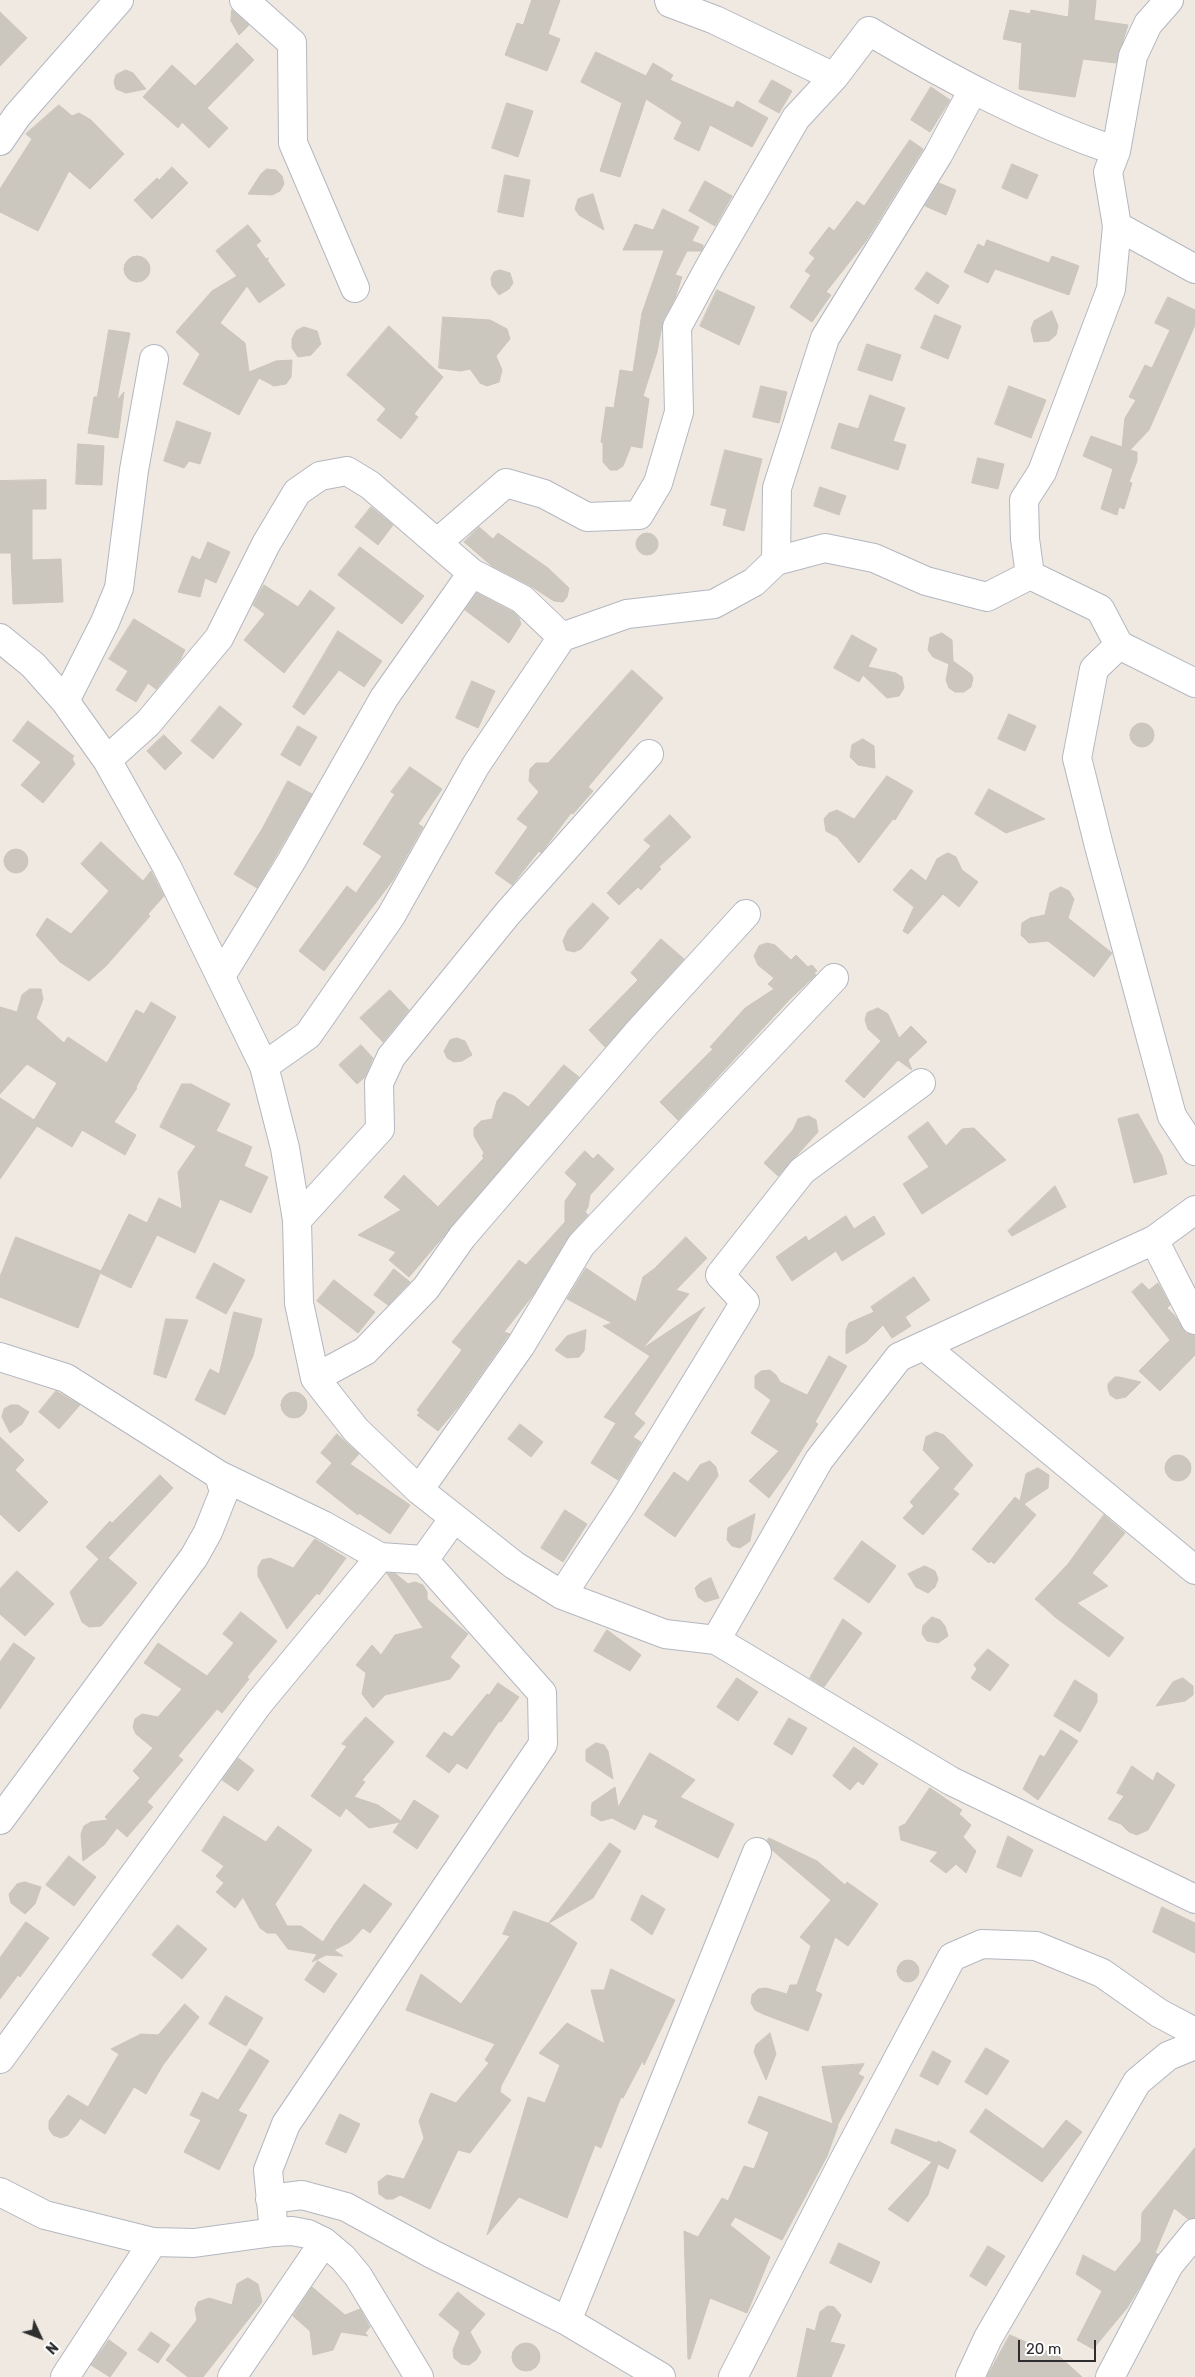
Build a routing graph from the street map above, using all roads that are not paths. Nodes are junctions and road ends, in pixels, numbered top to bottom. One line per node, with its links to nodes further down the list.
1 (119, 0): 7 (street)
2 (244, 0): 11 (street)
3 (669, 0): 5 (street)
4 (1169, 0): 8 (street)
5 (834, 76): 6 (street); 13 (street)
6 (972, 90): 8 (street); 14 (street)
7 (0, 141)
8 (1116, 151): 9 (street)
9 (1117, 226): 10 (street); 16 (street)
10 (1195, 269)
11 (355, 288)
12 (154, 359): 21 (street)
13 (438, 542): 15 (street); 23 (street)
14 (776, 561): 16 (street); 17 (street)
15 (472, 573): 17 (street); 25 (street)
16 (1030, 575): 19 (street)
17 (562, 637): 27 (street)
18 (0, 638): 21 (street)
19 (1119, 645): 20 (street); 29 (street)
20 (1195, 683)
21 (65, 700): 23 (street)
22 (649, 754): 31 (street)
23 (107, 760): 25 (street)
24 (746, 914): 36 (street)
25 (221, 976): 27 (street)
26 (834, 978): 38 (street)
27 (264, 1066): 31 (street)
28 (921, 1083): 43 (street)
29 (1195, 1150)
30 (1193, 1207): 32 (street)
31 (297, 1220): 36 (street)
32 (1154, 1240): 33 (street); 34 (street)
33 (1195, 1320)
34 (924, 1346): 42 (street); 44 (street)
35 (0, 1357): 37 (street)
36 (315, 1378): 38 (street)
37 (219, 1475): 40 (street); 45 (street)
38 (419, 1490): 39 (street)
39 (454, 1518): 41 (street); 43 (street)
40 (380, 1556): 41 (street); 50 (street)
41 (424, 1560): 52 (street)
42 (1195, 1570)
43 (562, 1595): 44 (street)
44 (716, 1640): 47 (street)
45 (0, 1820)
46 (757, 1852): 57 (street)
47 (1195, 1899)
48 (1195, 2032): 62 (street)
49 (1195, 2045): 63 (street)
50 (0, 2060)
51 (0, 2192): 55 (street)
52 (270, 2199): 53 (street); 57 (street)
53 (274, 2232): 55 (street); 56 (street)
54 (1195, 2233): 64 (street)
55 (153, 2242): 59 (street)
56 (324, 2242): 58 (street); 60 (street)
57 (567, 2321): 61 (street)
58 (411, 2373)
59 (65, 2377)
60 (232, 2377)
61 (661, 2377)
62 (732, 2377)
63 (970, 2377)
64 (1110, 2377)

